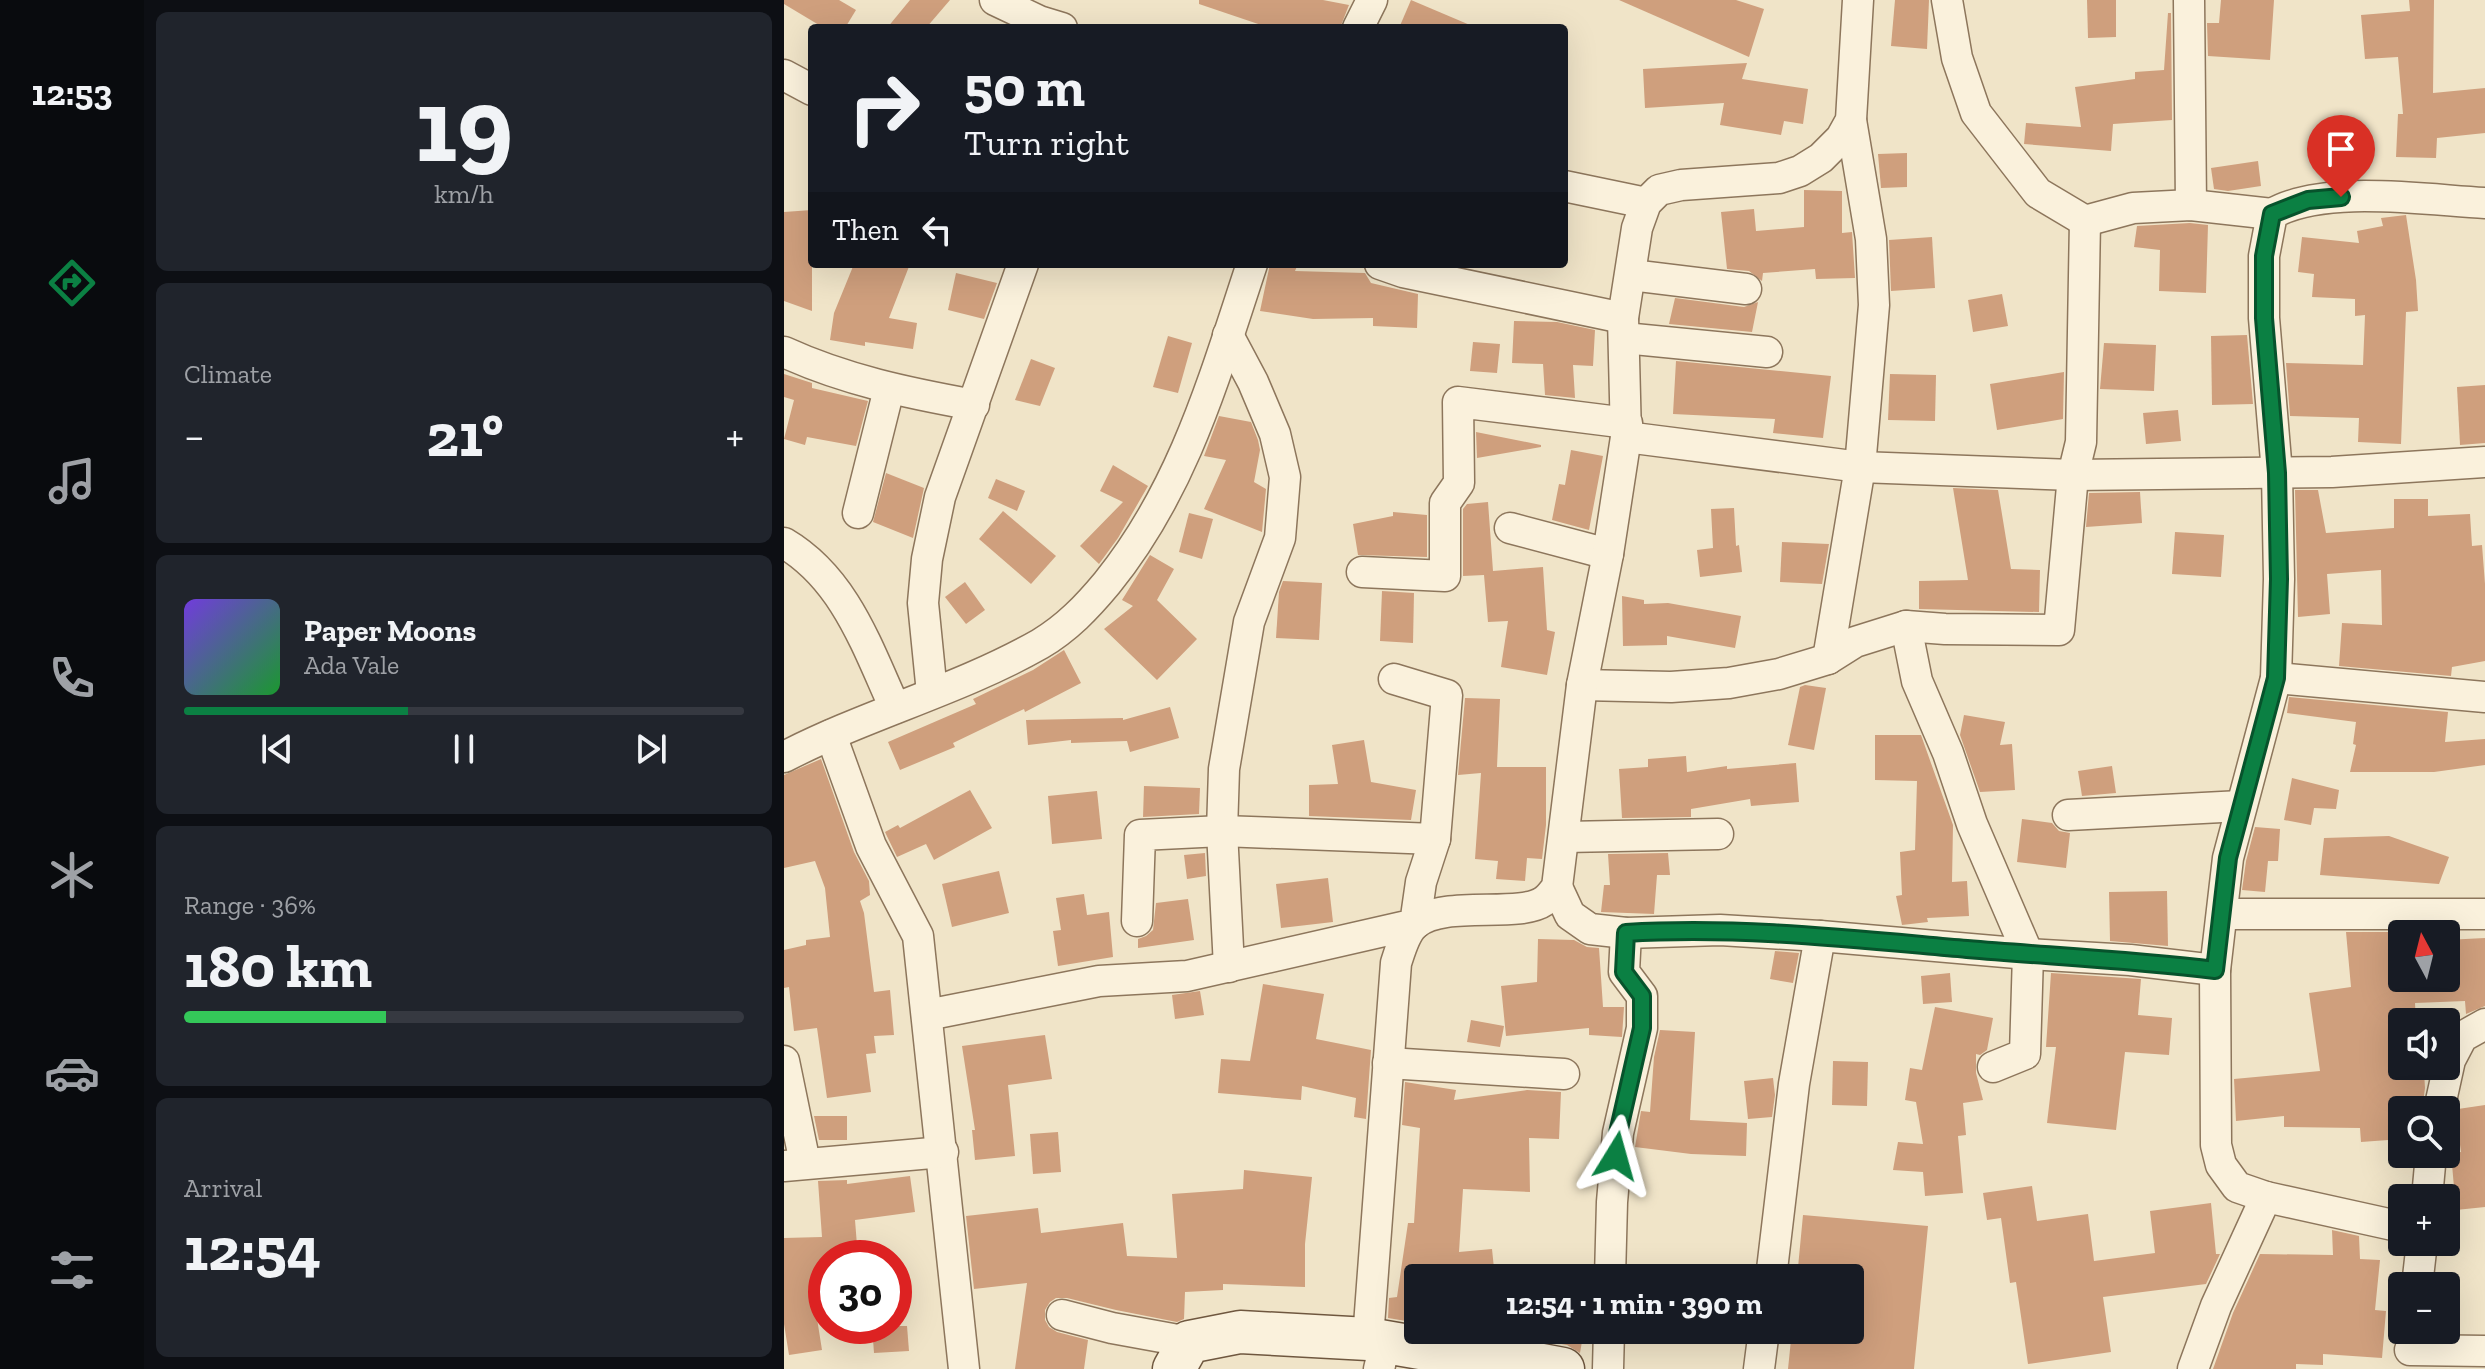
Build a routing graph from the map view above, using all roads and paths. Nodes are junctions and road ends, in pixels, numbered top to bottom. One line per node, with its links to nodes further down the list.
1 (995, 0): 6 (street)
2 (1372, 0): 7 (street)
3 (1858, 0): 10 (street)
4 (1947, 0): 16 (street)
5 (2189, 0): 14 (street)
6 (1049, 24)
7 (1360, 24)
8 (784, 75): 9 (street)
9 (808, 88)
10 (1851, 120): 12 (street); 30 (street)
11 (1568, 187): 12 (street)
12 (1646, 203): 20 (street)
13 (2485, 203): 15 (street)
14 (2191, 205): 15 (street); 16 (street)
15 (2272, 214): 31 (street)
16 (2085, 221): 32 (street)
17 (1022, 268): 27 (street)
18 (1251, 268): 23 (street)
19 (1392, 268): 22 (street)
20 (1631, 275): 21 (street); 22 (street)
21 (1746, 289)
22 (1624, 328): 25 (street); 28 (street)
23 (1228, 335): 43 (street); 50 (street)
24 (784, 352): 26 (street)
25 (1767, 352)
26 (889, 389): 27 (street); 33 (street)
27 (974, 405): 43 (street)
28 (1626, 430): 30 (street); 36 (street); 37 (street)
29 (2485, 462): 31 (street)
30 (1860, 467): 32 (street); 39 (street)
31 (2277, 473): 32 (street); 40 (street)
32 (2073, 475): 38 (street)
33 (858, 513)
34 (1510, 528): 36 (street)
35 (784, 543): 45 (street)
36 (1608, 554): 42 (street)
37 (1362, 572)
38 (1906, 626): 39 (street); 61 (street)
39 (1828, 659): 42 (street)
40 (2276, 678): 44 (street); 48 (street)
41 (1394, 679): 53 (street)
42 (1582, 685): 52 (street)
43 (932, 693): 45 (street)
44 (2485, 697)
45 (895, 708): 46 (street)
46 (831, 735): 47 (street); 64 (street)
47 (784, 757)
48 (2241, 806): 49 (street); 55 (street)
49 (2068, 815)
50 (1222, 831): 53 (street); 57 (street); 62 (street)
51 (1718, 834): 52 (street)
52 (1565, 837): 54 (street)
53 (1435, 839): 58 (street)
54 (1557, 887): 58 (street); 59 (street)
55 (2224, 914): 56 (street); 63 (street)
56 (2485, 914)
57 (1137, 921)
58 (1415, 924): 62 (street); 67 (street)
59 (1626, 933): 60 (street); 75 (street)
60 (1820, 936): 61 (street); 76 (street)
61 (2028, 954): 63 (street); 68 (street)
62 (1229, 967): 64 (street)
63 (2215, 970): 73 (street)
64 (927, 1015): 71 (street)
65 (2485, 1024): 70 (street)
66 (784, 1061): 72 (street)
67 (1388, 1063): 69 (street); 81 (street)
68 (1993, 1067)
69 (1564, 1074)
70 (2442, 1096)
71 (943, 1152): 72 (street); 86 (street)
72 (794, 1164)
73 (2266, 1197): 74 (street); 90 (street)
74 (2388, 1224)
75 (1610, 1264)
76 (1773, 1264)
77 (1062, 1315): 83 (street)
78 (1609, 1344): 88 (street)
79 (1762, 1344): 89 (street)
80 (2410, 1350): 82 (street)
81 (1378, 1351): 83 (street); 84 (street)
82 (2485, 1351)
83 (1182, 1356)
84 (1446, 1361): 85 (street)
85 (1521, 1366): 87 (street)
86 (964, 1369)
87 (1563, 1369)
88 (1608, 1369)
89 (1759, 1369)
90 (2193, 1369)

